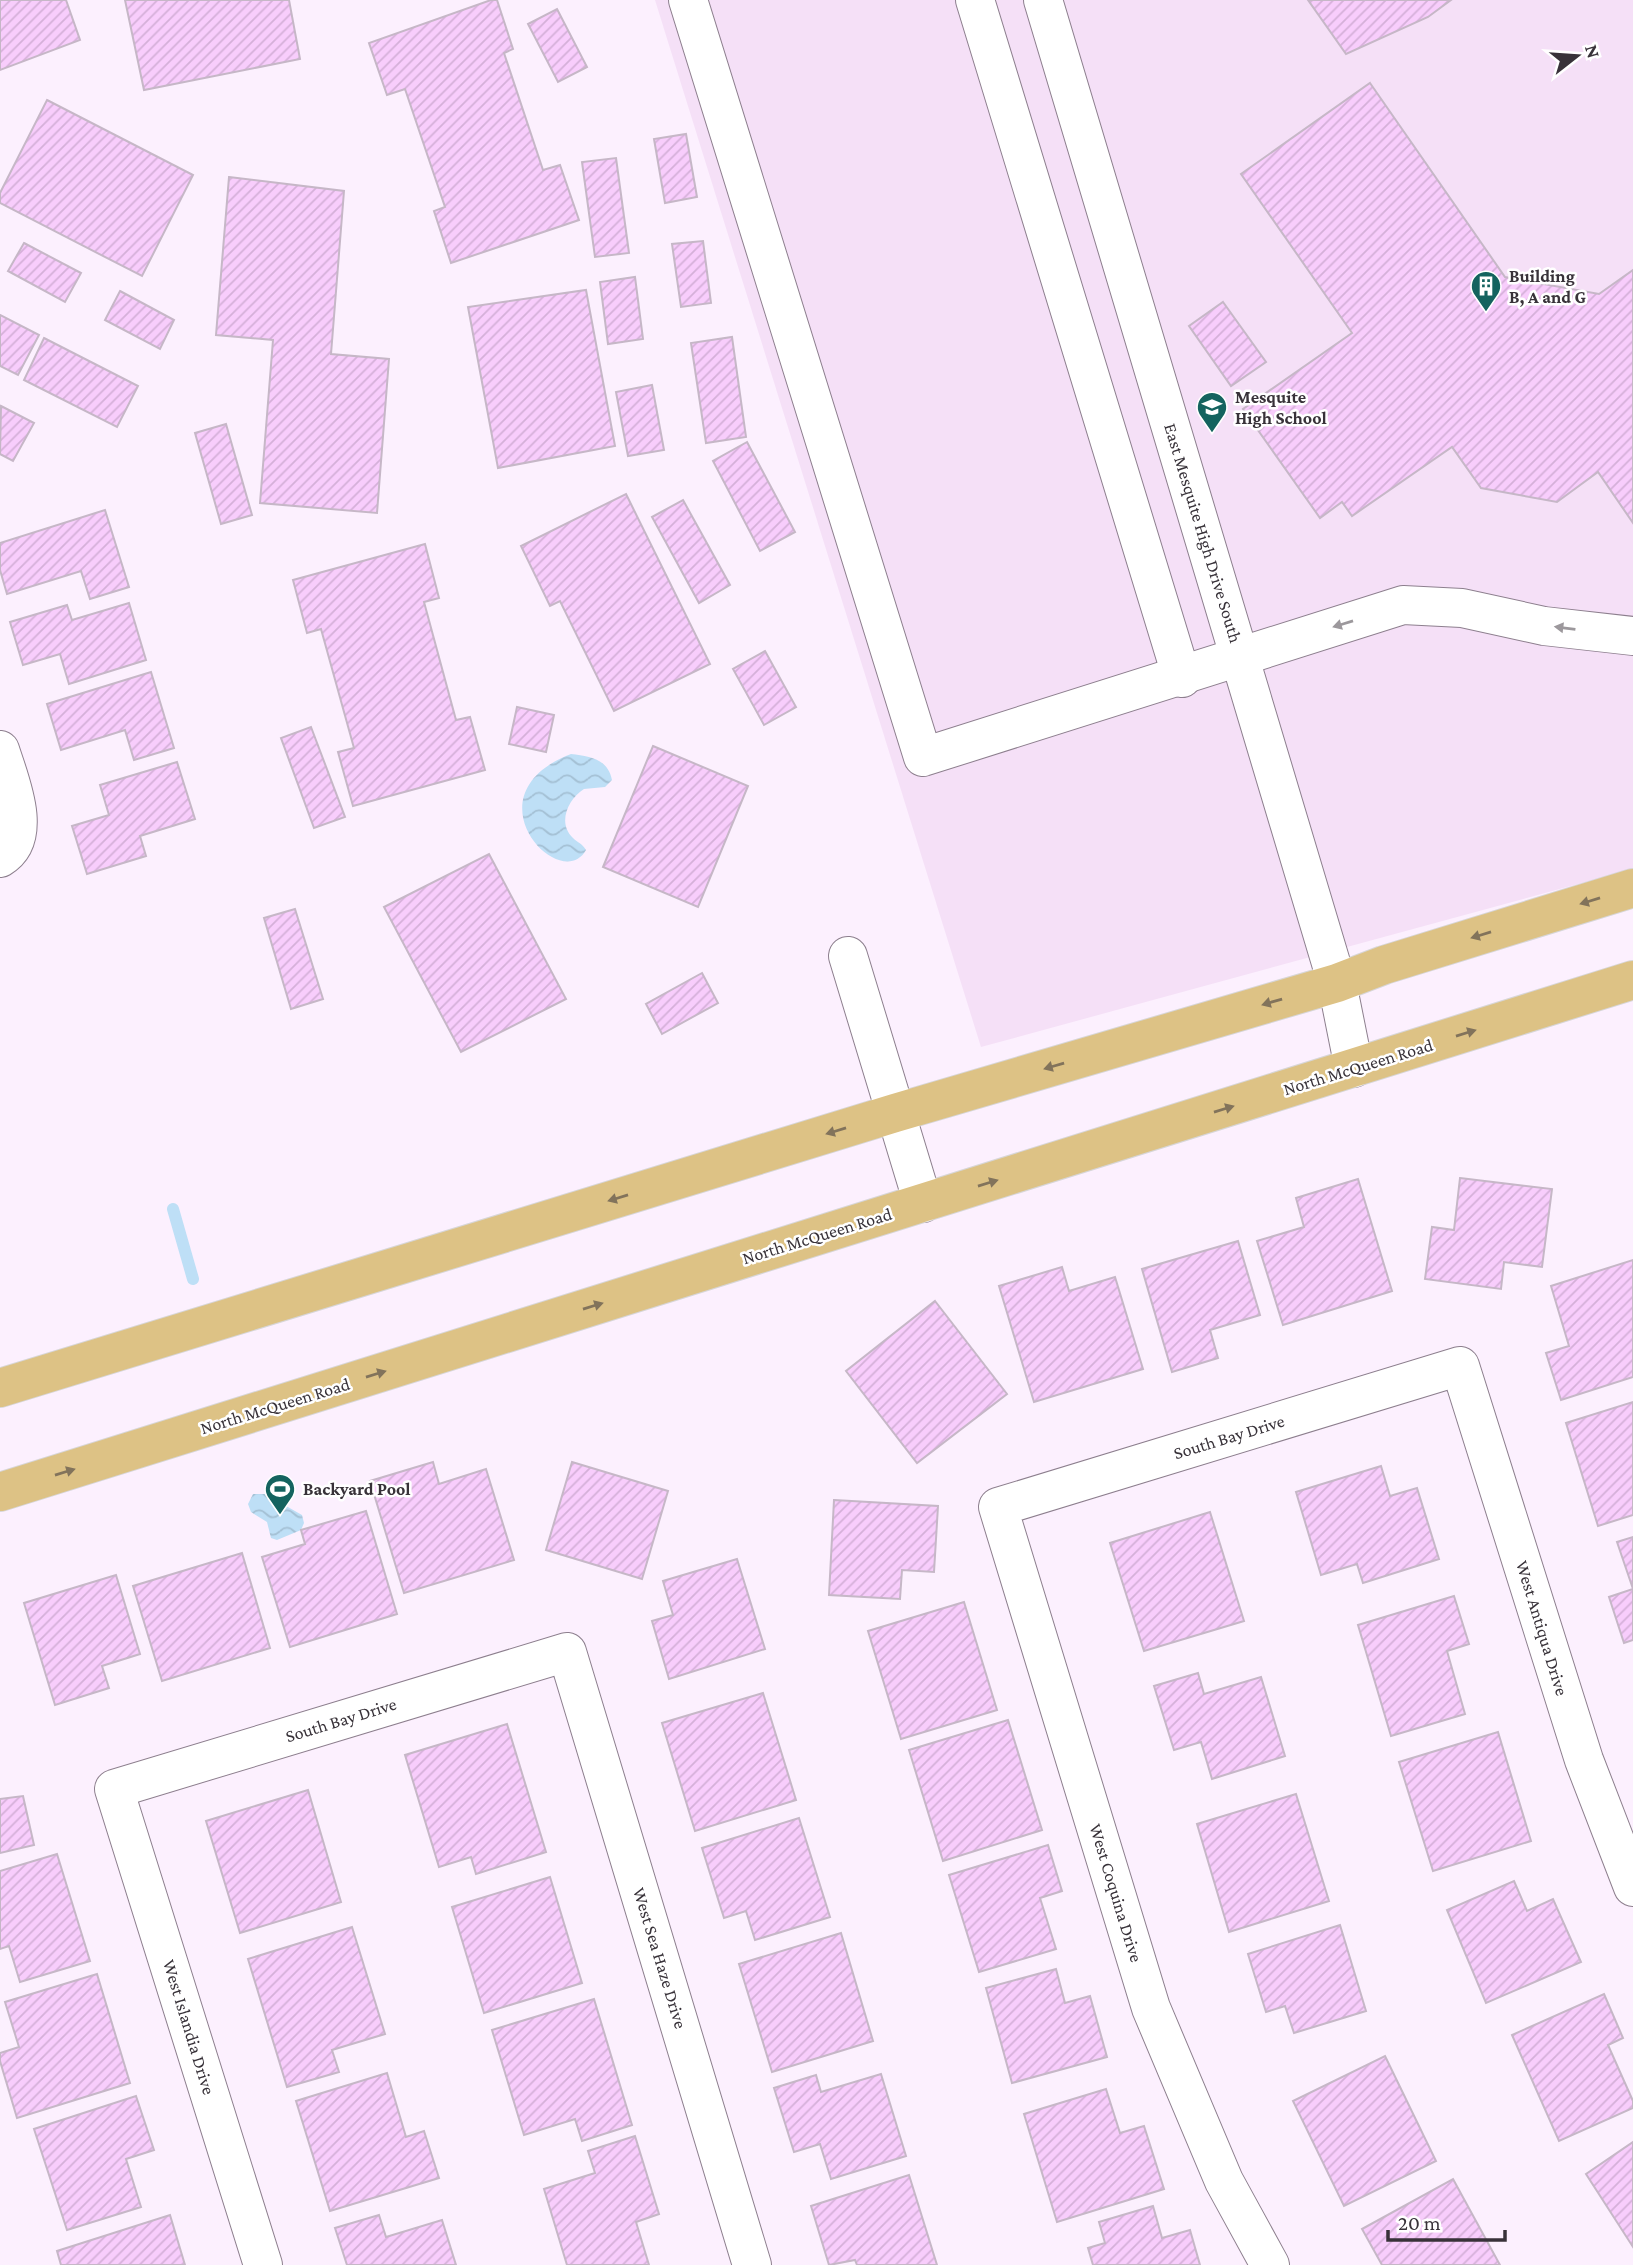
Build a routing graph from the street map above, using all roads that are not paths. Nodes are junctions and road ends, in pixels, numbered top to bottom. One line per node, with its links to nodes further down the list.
1 (688, 0): 6 (street)
2 (975, 0): 6 (street)
3 (1043, 0): 5 (street, East Mesquite High Drive South)
4 (1633, 636): 5 (street, one-way to 5)
5 (1240, 659): 6 (street); 12 (street, East Mesquite High Drive South)
6 (1182, 678)
7 (0, 750): 8 (street)
8 (0, 858)
9 (1633, 888): 12 (main road, one-way to 12)
10 (848, 956): 14 (street)
11 (1633, 980): 13 (main road, North McQueen Road, one-way to 11)
12 (1338, 983): 13 (street, East Mesquite High Drive South); 14 (main road, one-way to 14)
13 (1354, 1068): 15 (main road, North McQueen Road, one-way to 13)
14 (895, 1113): 15 (street); 17 (main road, one-way to 17)
15 (923, 1203): 18 (main road, North McQueen Road, one-way to 15)
16 (1460, 1366): 19 (street, South Bay Drive); 22 (street, West Antiqua Drive)
17 (0, 1388)
18 (0, 1492)
19 (998, 1507): 25 (street, West Coquina Drive)
20 (567, 1652): 21 (street, South Bay Drive); 24 (street, West Sea Haze Drive)
21 (114, 1789): 23 (street, West Islandia Drive)
22 (1633, 1887)
23 (263, 2265)
24 (752, 2265)
25 (1270, 2265)

